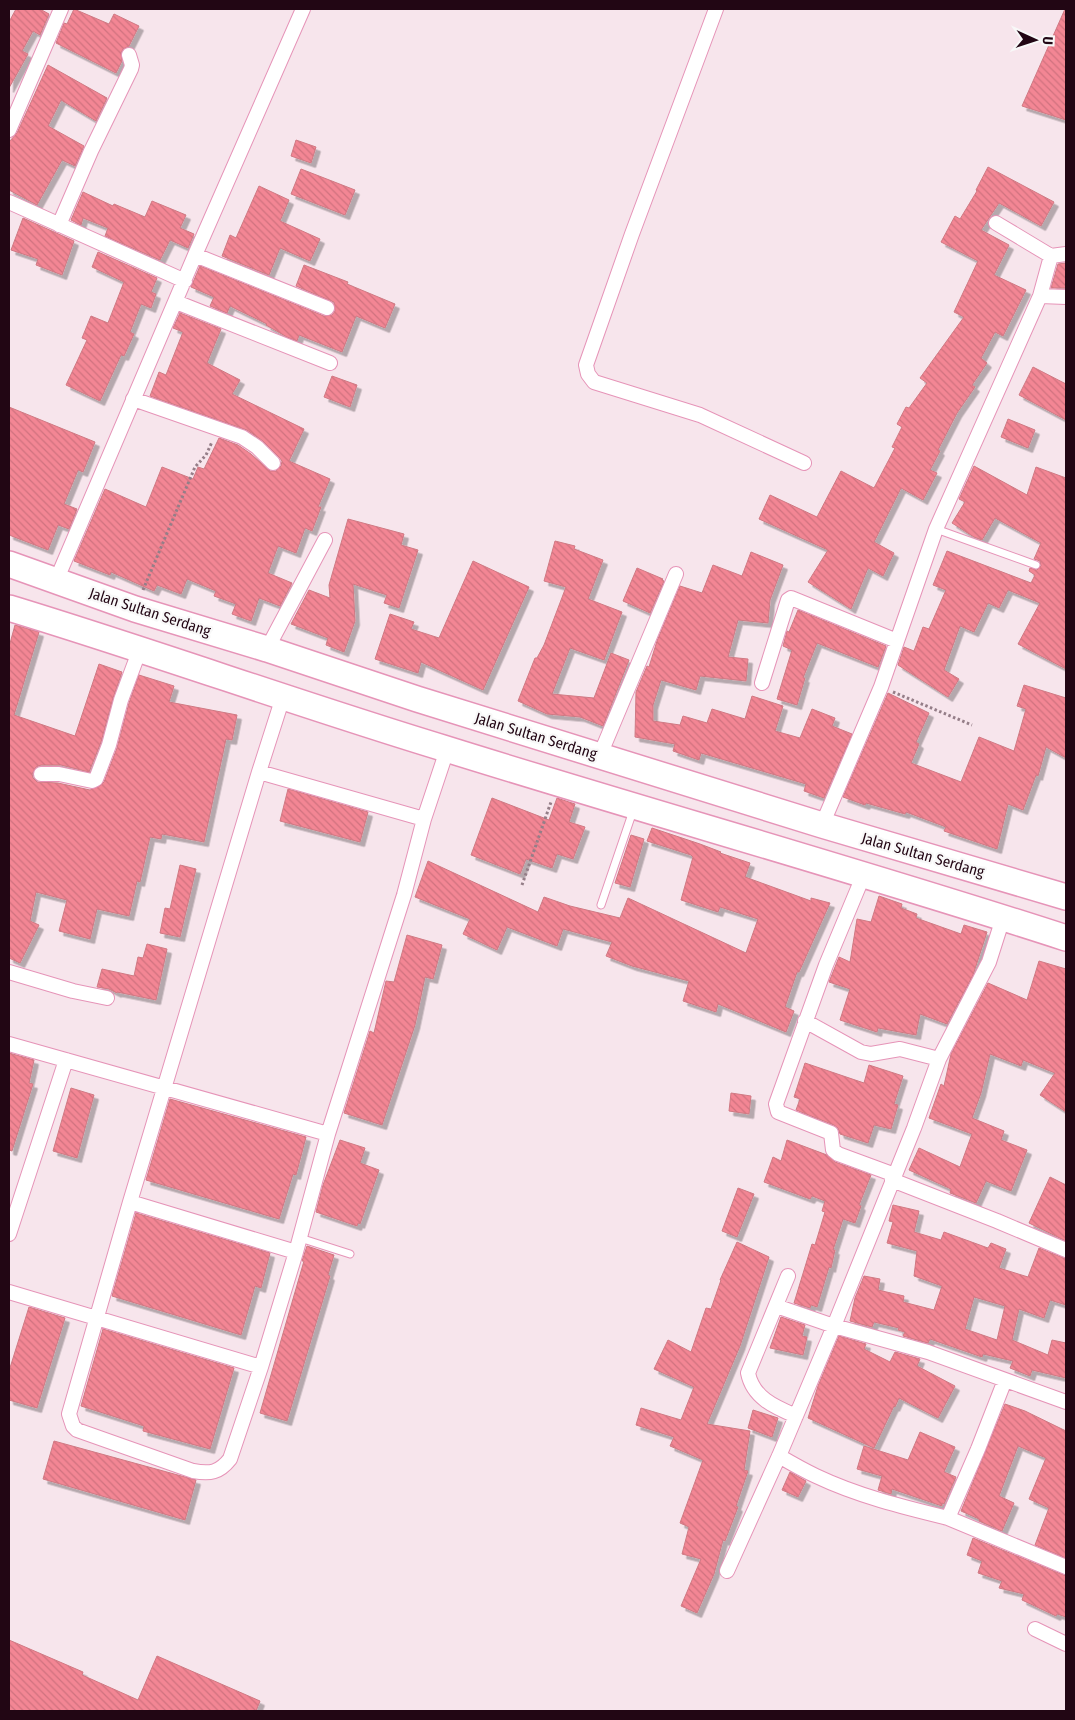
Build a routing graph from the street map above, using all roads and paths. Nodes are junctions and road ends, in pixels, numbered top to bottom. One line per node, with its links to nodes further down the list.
1 (61, 9): 5 (street)
2 (303, 9): 10 (street)
3 (716, 9): 21 (street)
4 (129, 55): 8 (street)
5 (9, 130)
6 (9, 202): 8 (street)
7 (996, 224): 11 (street)
8 (59, 225): 12 (street)
9 (1066, 254): 11 (street)
10 (195, 255): 12 (street); 16 (street)
11 (1051, 256): 13 (street)
12 (184, 281): 15 (street)
13 (1040, 296): 14 (street); 22 (street)
14 (1066, 298)
15 (176, 302): 17 (street); 18 (street)
16 (327, 308)
17 (330, 363)
18 (134, 398): 19 (street); 27 (street)
19 (218, 429): 20 (street); 29 (path)
20 (273, 463)
21 (804, 464)
22 (936, 529): 25 (lane); 30 (street)
23 (325, 540): 32 (street)
24 (9, 564): 27 (highway, Jalan Sultan Serdang)
25 (1036, 565)
26 (676, 574): 40 (street)
27 (56, 581): 29 (highway, Jalan Sultan Serdang)
28 (9, 608): 31 (highway)
29 (134, 608): 32 (highway, Jalan Sultan Serdang)
30 (897, 641): 33 (street); 34 (street)
31 (140, 649): 35 (highway); 42 (street)
32 (267, 649): 36 (highway, Jalan Sultan Serdang)
33 (762, 683)
34 (881, 688): 37 (path); 46 (street)
35 (283, 697): 38 (highway); 41 (street)
36 (417, 699): 38 (highway); 40 (highway, Jalan Sultan Serdang)
37 (972, 725)
38 (404, 736): 39 (highway)
39 (447, 750): 43 (highway); 45 (street)
40 (600, 755): 46 (highway, Jalan Sultan Serdang)
41 (259, 772): 45 (street); 59 (street)
42 (41, 774)
43 (557, 782): 44 (highway); 48 (path)
44 (634, 806): 47 (highway); 50 (lane)
45 (424, 819): 60 (street)
46 (822, 825): 49 (highway, Jalan Sultan Serdang)
47 (864, 874): 51 (highway); 55 (street)
48 (522, 885)
49 (1066, 896)
50 (602, 905)
51 (1003, 918): 52 (highway); 57 (street)
52 (1066, 938)
53 (9, 972): 54 (street)
54 (107, 998)
55 (805, 1022): 57 (street); 61 (street)
56 (9, 1044): 58 (street)
57 (939, 1059): 61 (street)
58 (66, 1060): 59 (street); 63 (street)
59 (165, 1088): 60 (street); 62 (street)
60 (328, 1134): 64 (street)
61 (893, 1178): 65 (street); 72 (street)
62 (130, 1202): 66 (street); 71 (street)
63 (9, 1234)
64 (300, 1238): 66 (street); 67 (lane)
65 (1066, 1250)
66 (296, 1252): 73 (street)
67 (350, 1254)
68 (788, 1276): 70 (street)
69 (9, 1292): 71 (street)
70 (776, 1306): 72 (street); 76 (street)
71 (96, 1318): 73 (street); 73 (street)
72 (834, 1326): 74 (street); 76 (street)
73 (261, 1367)
74 (1004, 1380): 75 (street); 78 (street)
75 (1066, 1402)
76 (796, 1416): 77 (street)
77 (779, 1456): 78 (street); 80 (street)
78 (948, 1518): 79 (street)
79 (1066, 1567)
80 (727, 1571)
81 (1035, 1629): 82 (street)
82 (1066, 1644)

